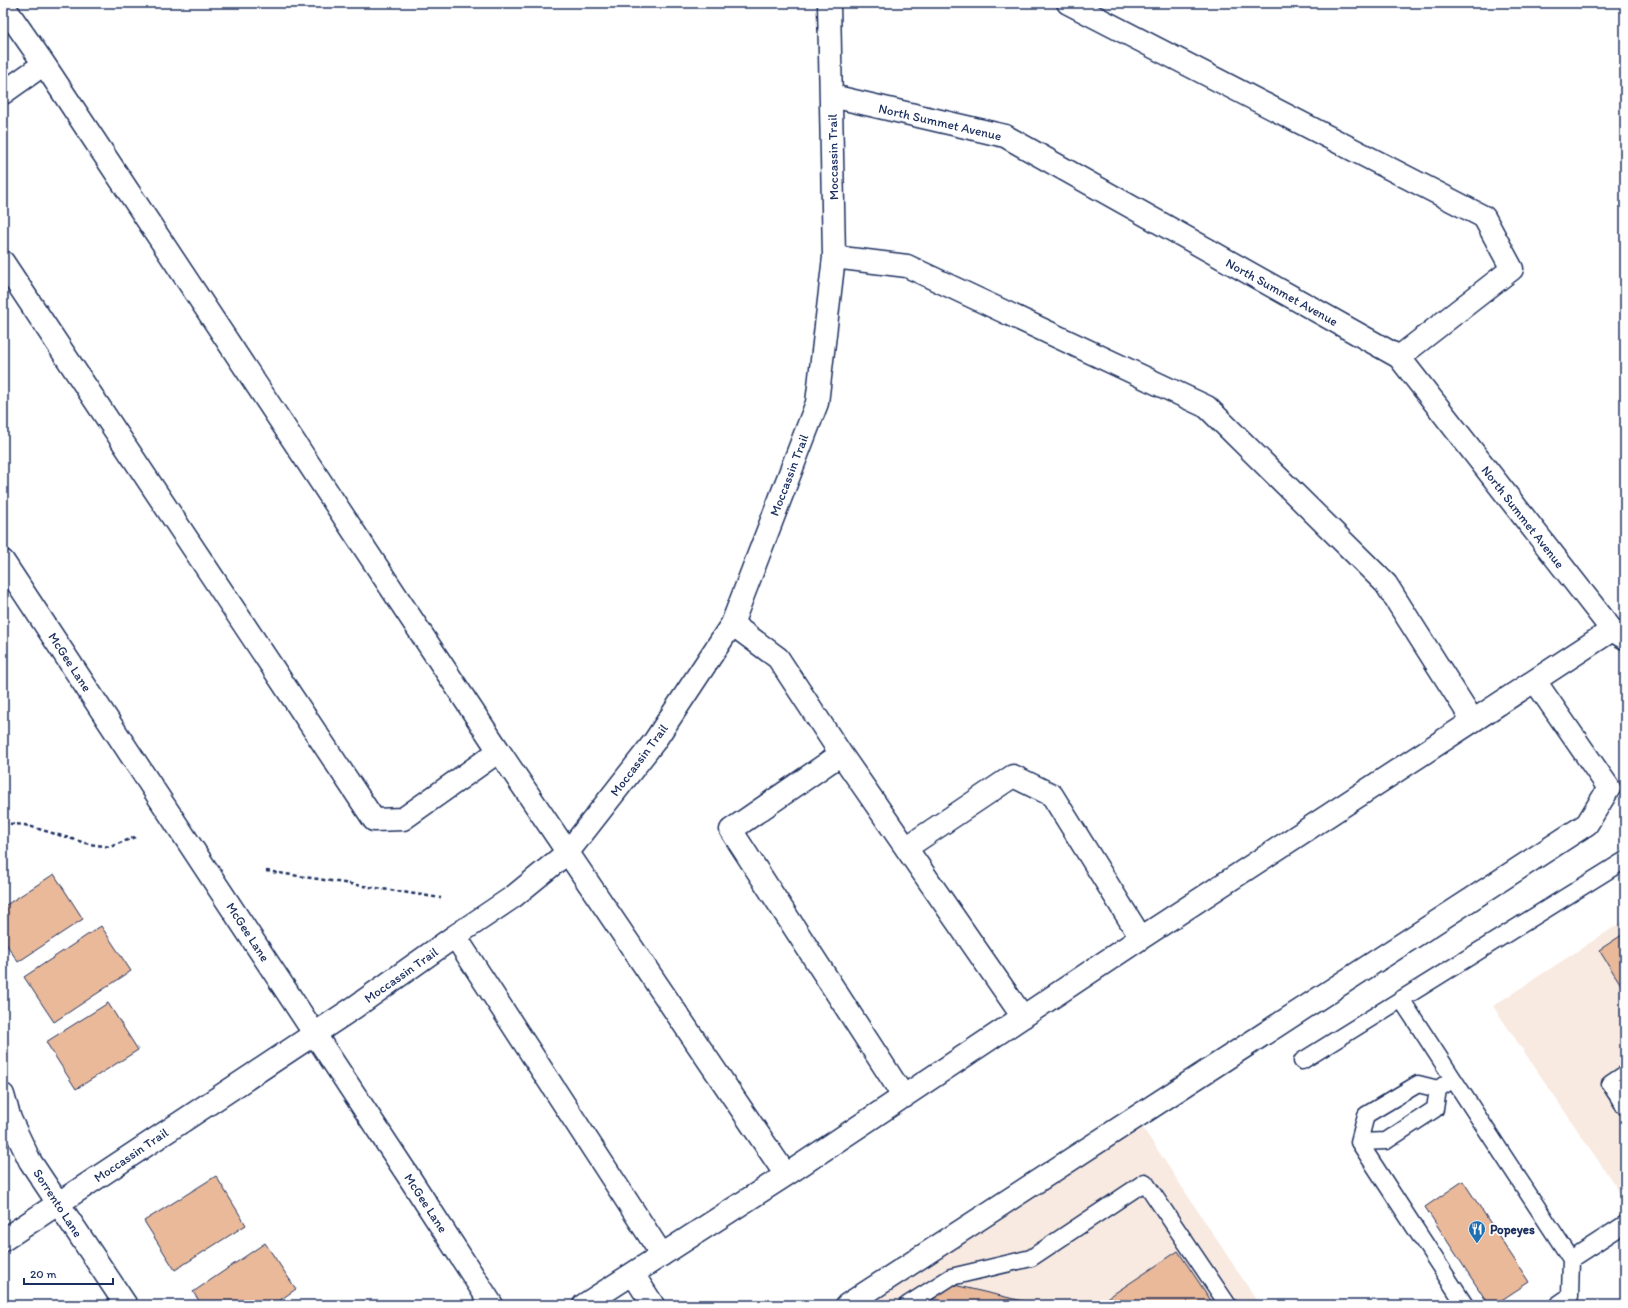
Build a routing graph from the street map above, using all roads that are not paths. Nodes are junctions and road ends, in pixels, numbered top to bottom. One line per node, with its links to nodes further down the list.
1 (829, 3): 6 (street, Moccassin Trail)
2 (1068, 3): 9 (street)
3 (3, 5): 4 (street)
4 (44, 64): 5 (street); 15 (street)
5 (3, 93)
6 (832, 96): 7 (street, Moccassin Trail); 9 (street, North Summet Avenue)
7 (834, 257): 11 (street, Moccassin Trail); 14 (street)
8 (3, 262): 15 (street)
9 (1399, 357): 12 (street, North Summet Avenue)
10 (3, 561): 24 (street, McGee Lane)
11 (732, 624): 16 (street); 18 (street, Moccassin Trail)
12 (1618, 634): 13 (street)
13 (1535, 680): 14 (street); 44 (street)
14 (1473, 722): 21 (street)
15 (499, 751): 18 (street)
16 (842, 754): 17 (street); 30 (street)
17 (906, 848): 21 (street); 23 (street)
18 (568, 852): 20 (street, Moccassin Trail); 33 (street)
19 (1625, 860): 22 (lane)
20 (455, 936): 24 (street, Moccassin Trail); 37 (street)
21 (1141, 938): 23 (street)
22 (1401, 1000): 25 (lane); 27 (lane)
23 (1023, 1017): 30 (street)
24 (314, 1033): 34 (street, Moccassin Trail); 41 (street, McGee Lane)
25 (1302, 1061)
26 (1625, 1074): 31 (lane)
27 (1453, 1079): 28 (lane); 38 (lane)
28 (1438, 1089): 32 (lane); 32 (lane)
29 (3, 1095): 34 (street, Sorrento Lane)
30 (904, 1096): 33 (street)
31 (1625, 1107)
32 (1359, 1142): 47 (lane)
33 (786, 1175): 37 (street)
34 (58, 1204): 36 (street, Moccassin Trail); 40 (street, Sorrento Lane)
35 (1625, 1224): 38 (lane)
36 (3, 1240)
37 (662, 1256): 39 (street)
38 (1571, 1259): 48 (lane)
39 (633, 1274): 42 (street); 43 (street)
40 (126, 1305)
41 (492, 1305)
42 (584, 1305)
43 (654, 1305)
44 (847, 1305)
45 (907, 1305): 46 (lane)
46 (1228, 1305)
47 (1465, 1305)
48 (1557, 1305)

